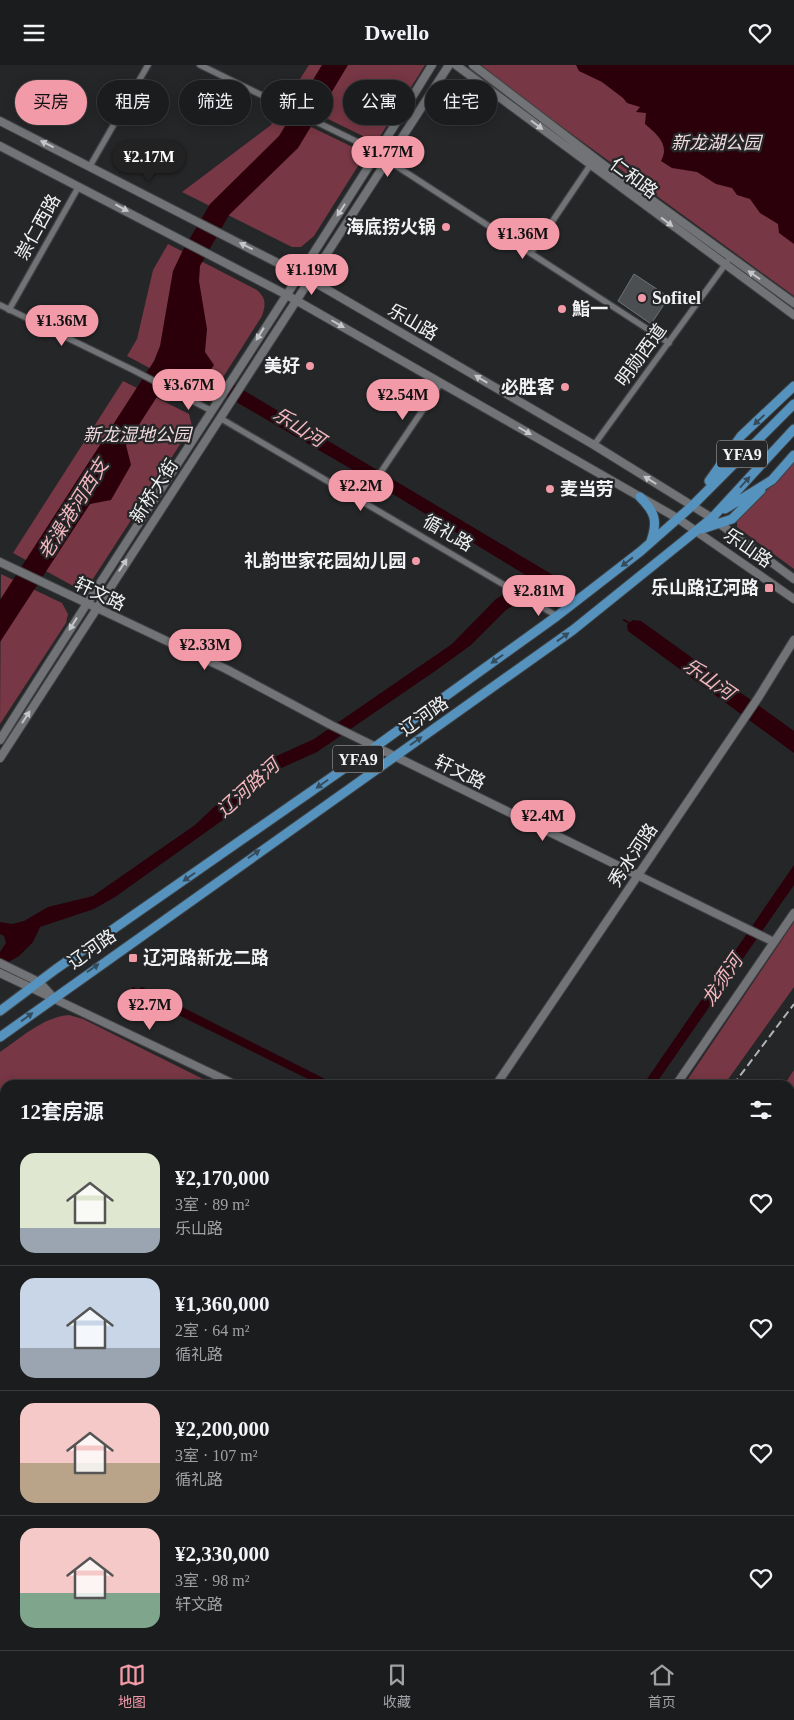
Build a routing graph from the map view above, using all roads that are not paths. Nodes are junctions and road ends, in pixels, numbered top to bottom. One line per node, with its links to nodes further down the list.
1 (148, 65): 12 (street)
2 (200, 65): 9 (street)
3 (432, 65): 9 (street, 新桥大街)
4 (449, 65): 10 (street, 新桥大街)
5 (456, 65): 11 (street, 仁和路, one-way to 11)
6 (473, 65): 15 (street, 仁和路)
7 (0, 121): 12 (street, 乐山路, one-way to 7)
8 (0, 146): 13 (street, 乐山路)
9 (378, 152): 17 (street, 新桥大街, one-way to 17)
10 (387, 160): 14 (street); 18 (street, 新桥大街)
11 (591, 164): 14 (street); 16 (street, 仁和路, one-way to 16)
12 (90, 165): 17 (street, 乐山路, one-way to 12)
13 (78, 186): 19 (street, 乐山路, one-way to 19); 23 (street, 崇仁西路)
14 (531, 253): 25 (street)
15 (730, 258): 16 (street, 明勋西道); 21 (street, 仁和路, one-way to 15)
16 (725, 265): 24 (street, 仁和路); 25 (street, 明勋西道)
17 (299, 274): 18 (street, 乐山路); 19 (street, 新桥大街)
18 (309, 279): 20 (street, 新桥大街); 32 (street, 乐山路, one-way to 18)
19 (285, 294): 20 (street, 乐山路); 29 (street, 新桥大街, one-way to 29)
20 (295, 300): 26 (street, 乐山路, one-way to 26); 30 (street, 新桥大街)
21 (794, 303)
22 (0, 305): 23 (street)
23 (8, 310): 29 (street)
24 (794, 315)
25 (669, 343): 32 (street, 明勋西道)
26 (441, 383): 34 (street, 乐山路, one-way to 34); 35 (street)
27 (794, 386): 36 (main road, one-way to 36)
28 (794, 404): 36 (main road, 辽河路 / YFA9)
29 (212, 411): 44 (street, 新桥大街)
30 (220, 418): 35 (street, 循礼路); 45 (street, 新桥大街, one-way to 30)
31 (794, 429): 38 (main road, 辽河路 / YFA9, one-way to 31)
32 (594, 445): 36 (street, 乐山路, one-way to 32)
33 (794, 455): 38 (main road)
34 (640, 497): 37 (street, 乐山路); 40 (main road)
35 (362, 500): 46 (street, 循礼路)
36 (692, 506): 37 (main road, 辽河路 / YFA9); 38 (street, 乐山路)
37 (677, 518): 39 (street, 乐山路); 40 (main road, 辽河路 / YFA9)
38 (715, 521): 39 (main road, 辽河路 / YFA9); 42 (street, 乐山路)
39 (697, 531): 43 (street, 乐山路); 50 (main road, 辽河路 / YFA9, one-way to 39)
40 (650, 543): 46 (main road, 辽河路 / YFA9, one-way to 46)
41 (0, 563): 44 (street, 轩文路)
42 (794, 579)
43 (794, 599)
44 (85, 604): 45 (street, 轩文路); 48 (street, 新桥大街, one-way to 48)
45 (95, 609): 49 (street, 轩文路); 51 (street, 新桥大街, one-way to 45)
46 (557, 616): 49 (main road, 辽河路 / YFA9, one-way to 49)
47 (794, 640): 52 (street, 秀水河路)
48 (0, 740)
49 (375, 747): 50 (street, 轩文路); 57 (main road, 辽河路 / YFA9, one-way to 57)
50 (394, 757): 52 (street, 轩文路); 59 (main road, 辽河路 / YFA9, one-way to 50)
51 (0, 758)
52 (638, 875): 54 (street, 轩文路); 63 (street, 秀水河路)
53 (794, 913): 54 (street)
54 (774, 942): 64 (street)
55 (4, 965): 57 (street)
56 (0, 974): 58 (street)
57 (38, 982): 58 (main road, 辽河路 / YFA9); 59 (street)
58 (29, 989): 59 (street); 60 (main road, 辽河路 / YFA9)
59 (54, 997): 61 (main road, 辽河路 / YFA9, one-way to 59); 62 (street)
60 (0, 1011)
61 (0, 1037)
62 (226, 1080)
63 (499, 1080)
64 (679, 1080)

